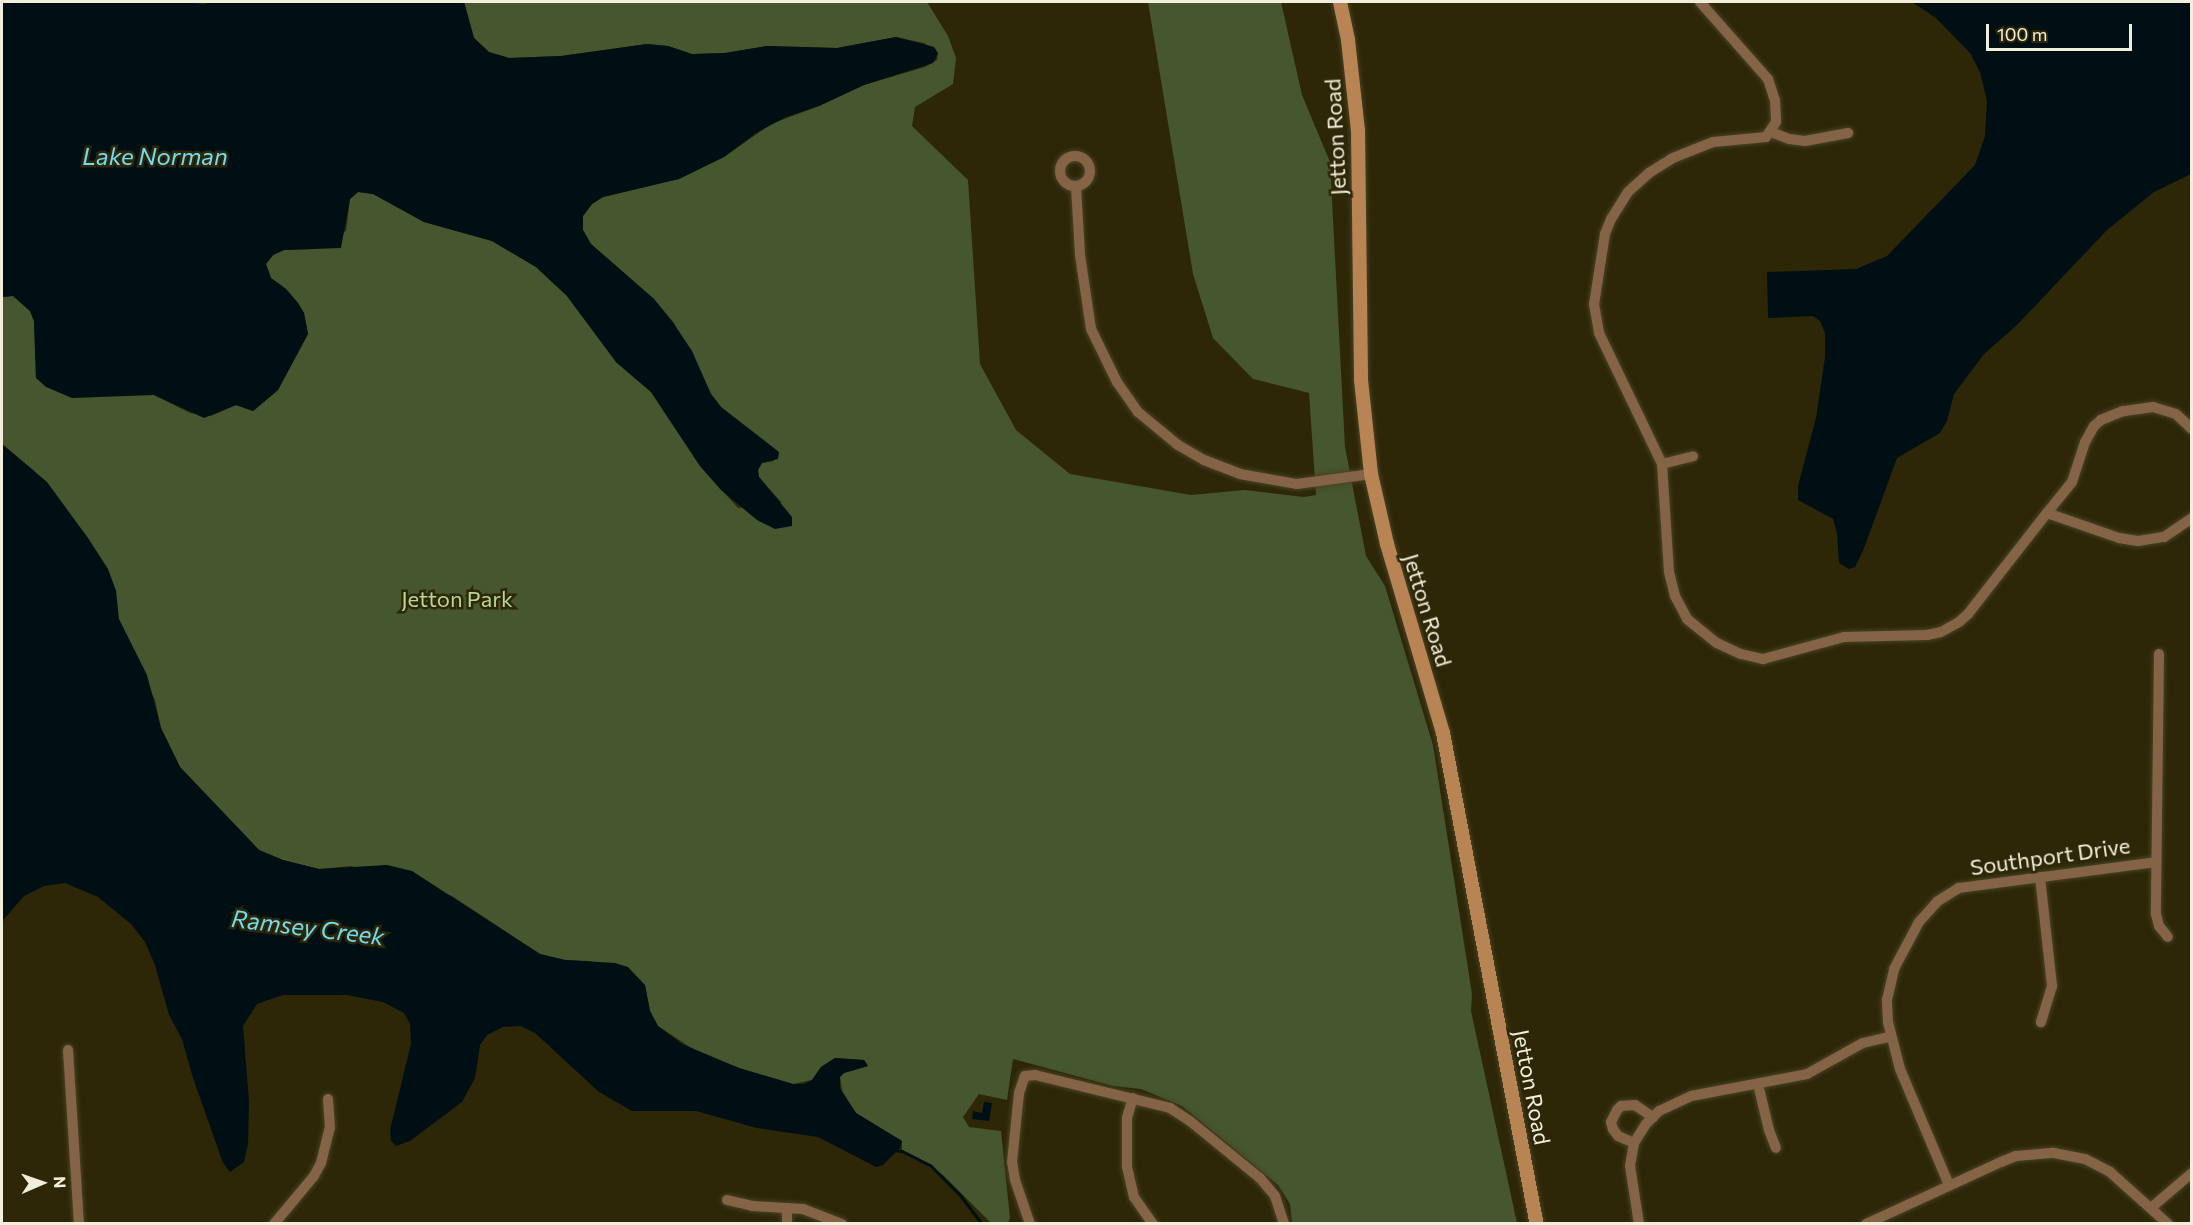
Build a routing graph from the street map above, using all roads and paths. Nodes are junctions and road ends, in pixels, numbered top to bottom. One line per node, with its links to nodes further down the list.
1 (1340, 2): 9 (street, Jetton Road)
2 (1700, 2): 3 (street)
3 (1771, 132): 4 (street); 8 (street)
4 (1848, 133)
5 (1076, 187): 9 (street)
6 (2192, 429): 10 (street)
7 (1693, 456): 8 (street)
8 (1662, 464): 10 (street)
9 (1371, 474): 37 (street, Jetton Road)
10 (2047, 513): 11 (street)
11 (2192, 518)
12 (2159, 654): 13 (street)
13 (2156, 862): 14 (street, Southport Drive); 15 (street)
14 (2040, 877): 16 (street); 17 (street, Southport Drive)
15 (2168, 937)
16 (2041, 1022)
17 (1890, 1037): 19 (street); 26 (street, Southport Drive)
18 (68, 1050): 30 (street)
19 (1758, 1084): 22 (street); 24 (street)
20 (1133, 1098): 34 (street); 35 (street); 36 (street)
21 (328, 1099): 31 (street)
22 (1653, 1117): 23 (street); 23 (street)
23 (1634, 1143): 38 (street)
24 (1776, 1149)
25 (2192, 1173): 28 (street)
26 (1949, 1185): 28 (street); 39 (street)
27 (727, 1200): 29 (street)
28 (2152, 1207): 40 (street)
29 (788, 1208): 32 (street); 33 (street)
30 (79, 1224)
31 (274, 1224)
32 (787, 1224)
33 (842, 1224)
34 (1030, 1224)
35 (1154, 1224)
36 (1284, 1224)
37 (1537, 1224)
38 (1639, 1224)
39 (1866, 1224)
40 (2168, 1224)

